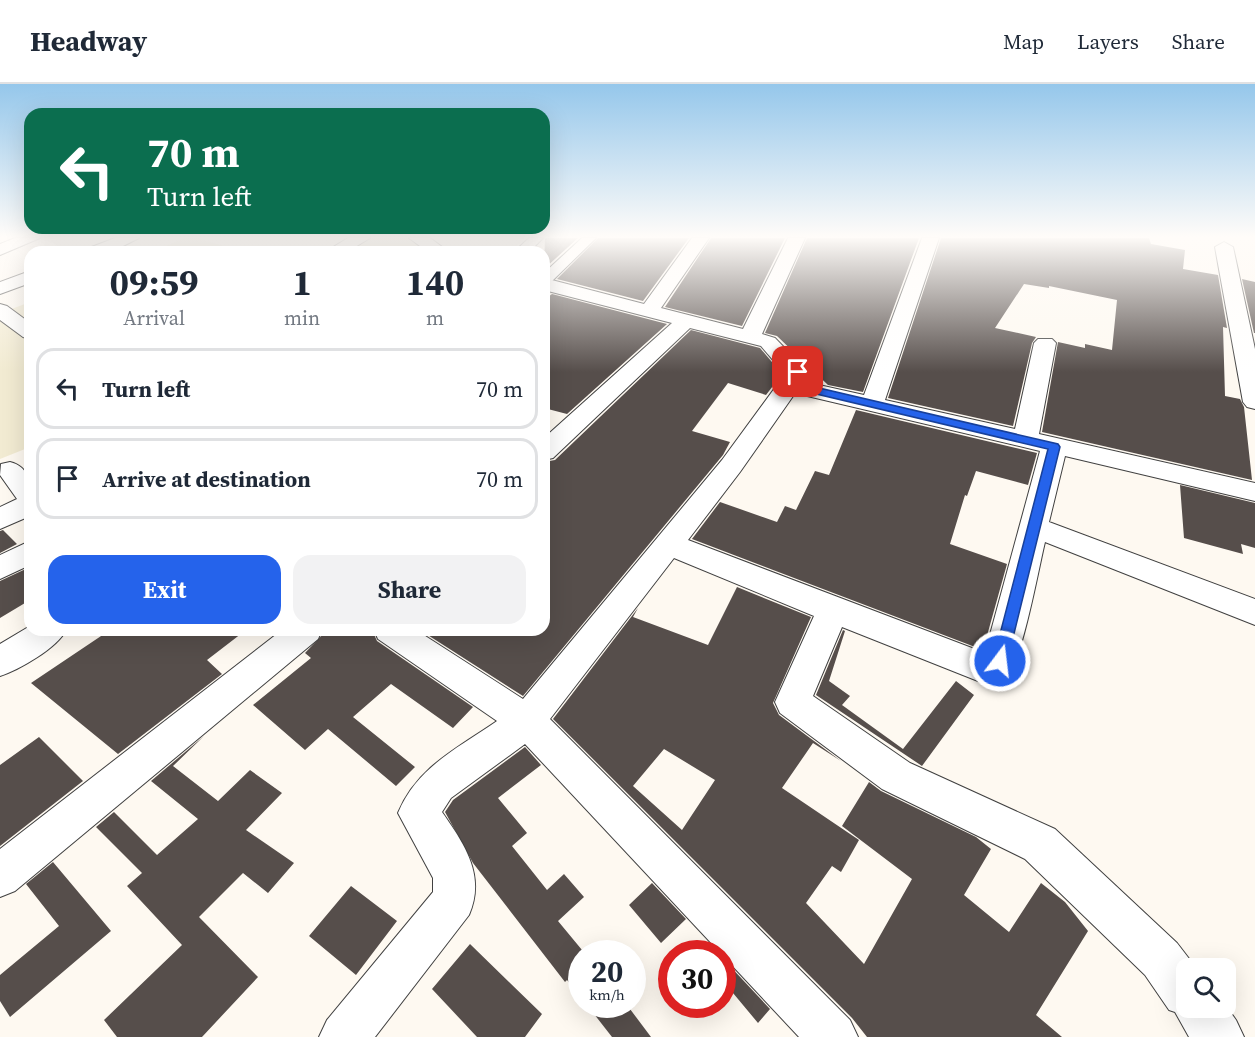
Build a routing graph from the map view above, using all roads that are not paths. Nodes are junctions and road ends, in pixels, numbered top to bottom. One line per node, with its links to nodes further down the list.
1 (15, 282): 7 (street)
2 (669, 282): 9 (street)
3 (776, 282): 12 (street)
4 (915, 282): 16 (street)
5 (1231, 282): 15 (street)
6 (550, 285): 9 (street)
7 (0, 288)
8 (0, 310): 11 (street)
9 (649, 311): 10 (street)
10 (686, 321): 12 (street); 18 (street)
11 (24, 328)
12 (750, 337): 14 (street)
13 (1045, 343): 17 (street)
14 (798, 372): 16 (street); 25 (street)
15 (1255, 402)
16 (872, 405): 17 (street)
17 (1040, 443): 21 (street); 24 (street)
18 (550, 446)
19 (10, 470): 20 (street)
20 (24, 489)
21 (1255, 492)
22 (24, 507): 23 (street)
23 (0, 519)
24 (1035, 527): 28 (street); 29 (street)
25 (669, 544): 28 (street); 34 (street)
26 (24, 555): 27 (street)
27 (0, 568)
28 (833, 610): 36 (street)
29 (1255, 612)
30 (41, 636): 33 (street)
31 (299, 636): 35 (street)
32 (399, 636): 34 (street)
33 (0, 662)
34 (527, 722): 38 (street); 39 (street)
35 (0, 876)
36 (1176, 979)
37 (1205, 1018): 40 (street)
38 (344, 1037)
39 (833, 1037)
40 (1219, 1037)

